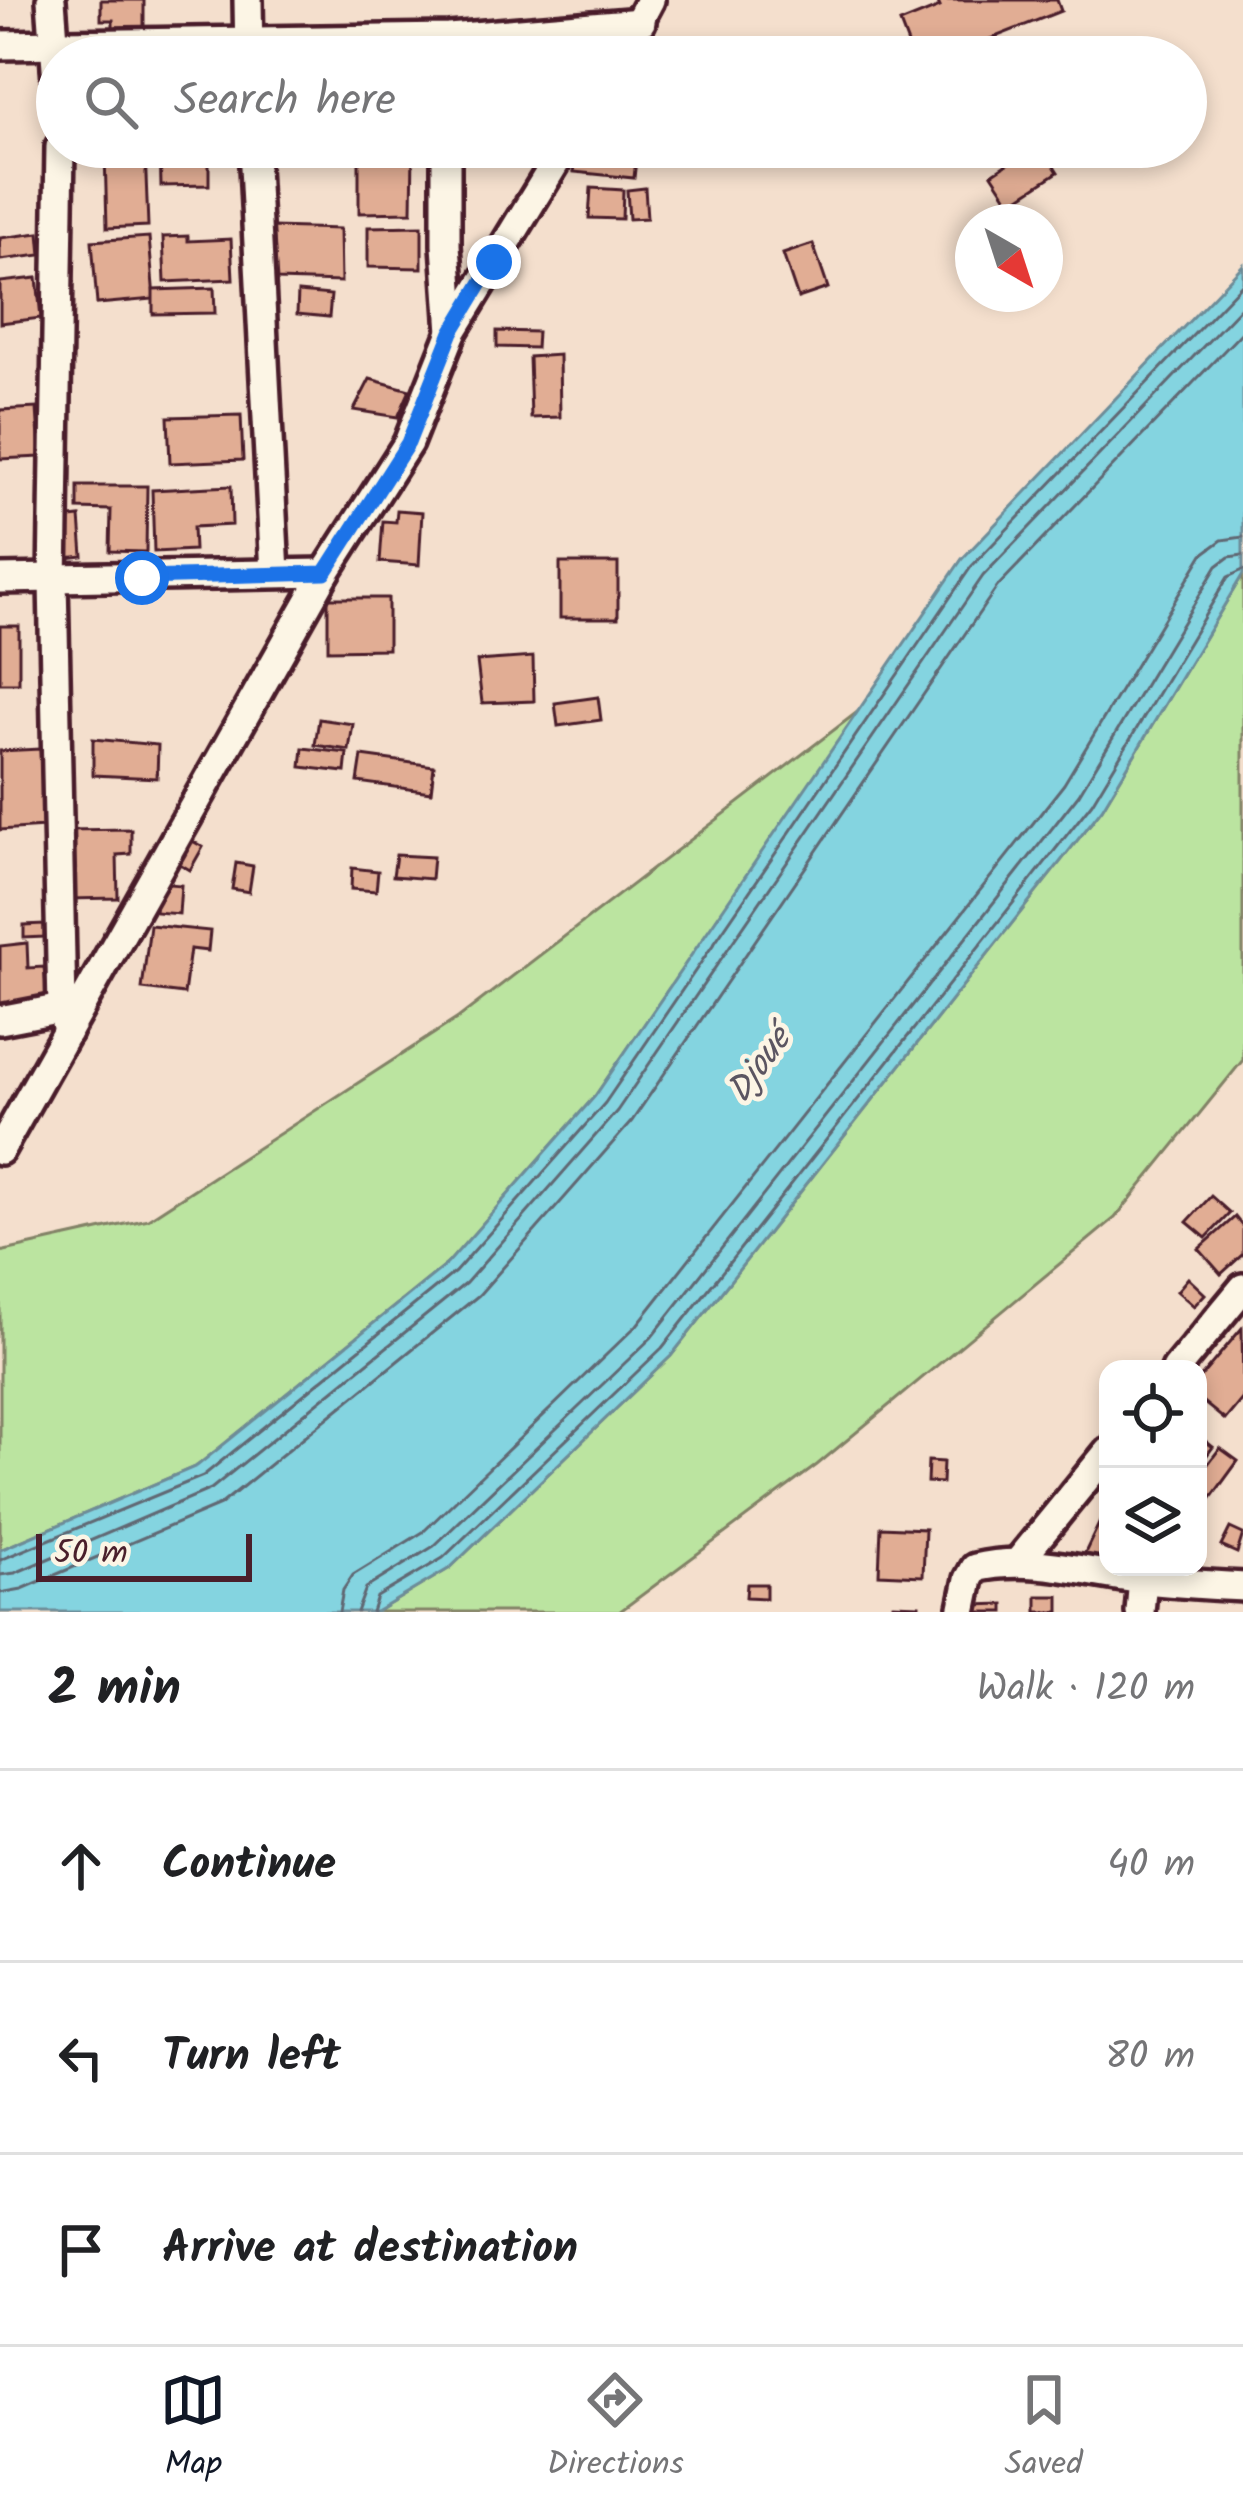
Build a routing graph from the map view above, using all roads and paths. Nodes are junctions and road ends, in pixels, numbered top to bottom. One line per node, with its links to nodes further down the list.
1 (51, 0): 4 (street)
2 (248, 0): 5 (street)
3 (645, 11): 6 (street)
4 (53, 36)
5 (249, 36)
6 (513, 36)
7 (0, 44): 8 (street)
8 (36, 45)
9 (60, 168): 17 (street)
10 (255, 168): 14 (street)
11 (446, 168): 13 (street)
12 (552, 168): 13 (street)
13 (452, 332): 15 (street)
14 (275, 573): 15 (street); 17 (street)
15 (325, 573): 19 (street)
16 (0, 579): 17 (street)
17 (53, 581): 19 (street)
18 (0, 1020): 19 (street)
19 (65, 1020): 20 (street)
20 (0, 1150)
21 (1243, 1288): 22 (street)
22 (1184, 1360)
23 (1099, 1463): 24 (street)
24 (1018, 1562): 25 (street); 27 (street)
25 (1143, 1579): 26 (street); 28 (street)
26 (1238, 1580)
27 (962, 1612)
28 (1140, 1612)

